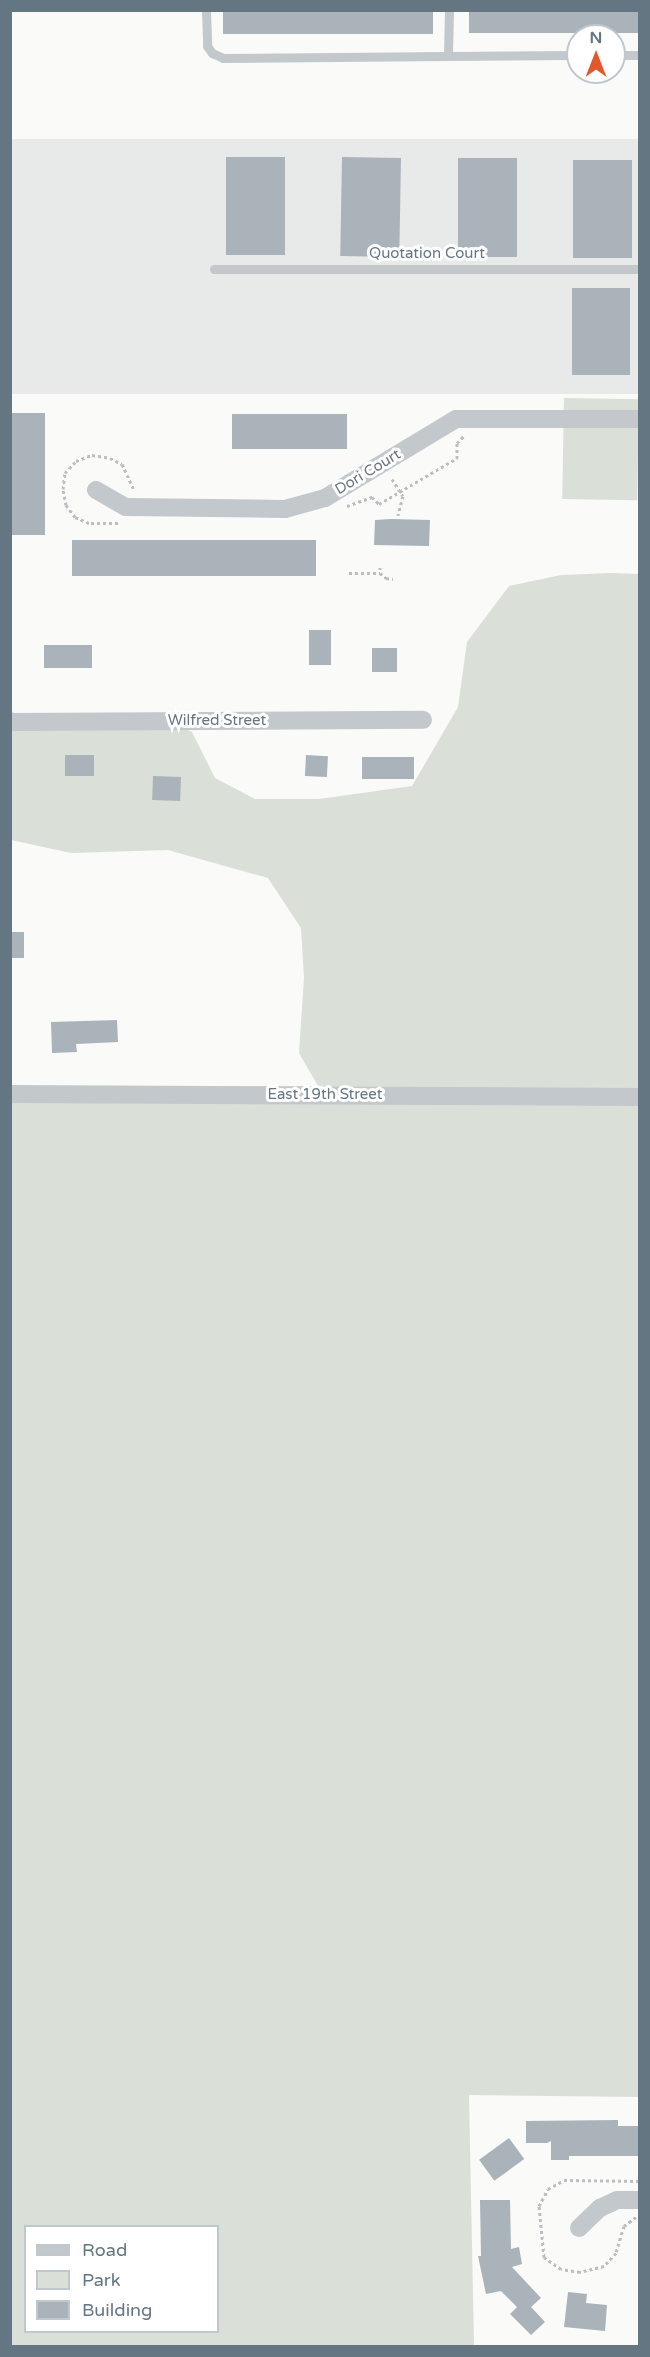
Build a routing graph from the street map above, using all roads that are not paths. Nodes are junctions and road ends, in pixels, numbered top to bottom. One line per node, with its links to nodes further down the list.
1 (206, 10): 4 (lane)
2 (449, 10): 4 (lane)
3 (566, 55): 4 (lane)
4 (448, 56)
5 (214, 268): 6 (lane, Quotation Court)
6 (639, 268)
7 (639, 419): 8 (street, Dori Court)
8 (96, 490)
9 (423, 720): 10 (street, Wilfred Street)
10 (10, 722)
11 (10, 1094): 12 (street, East 19th Street)
12 (639, 1096)
13 (639, 2200): 14 (street)
14 (579, 2228)

